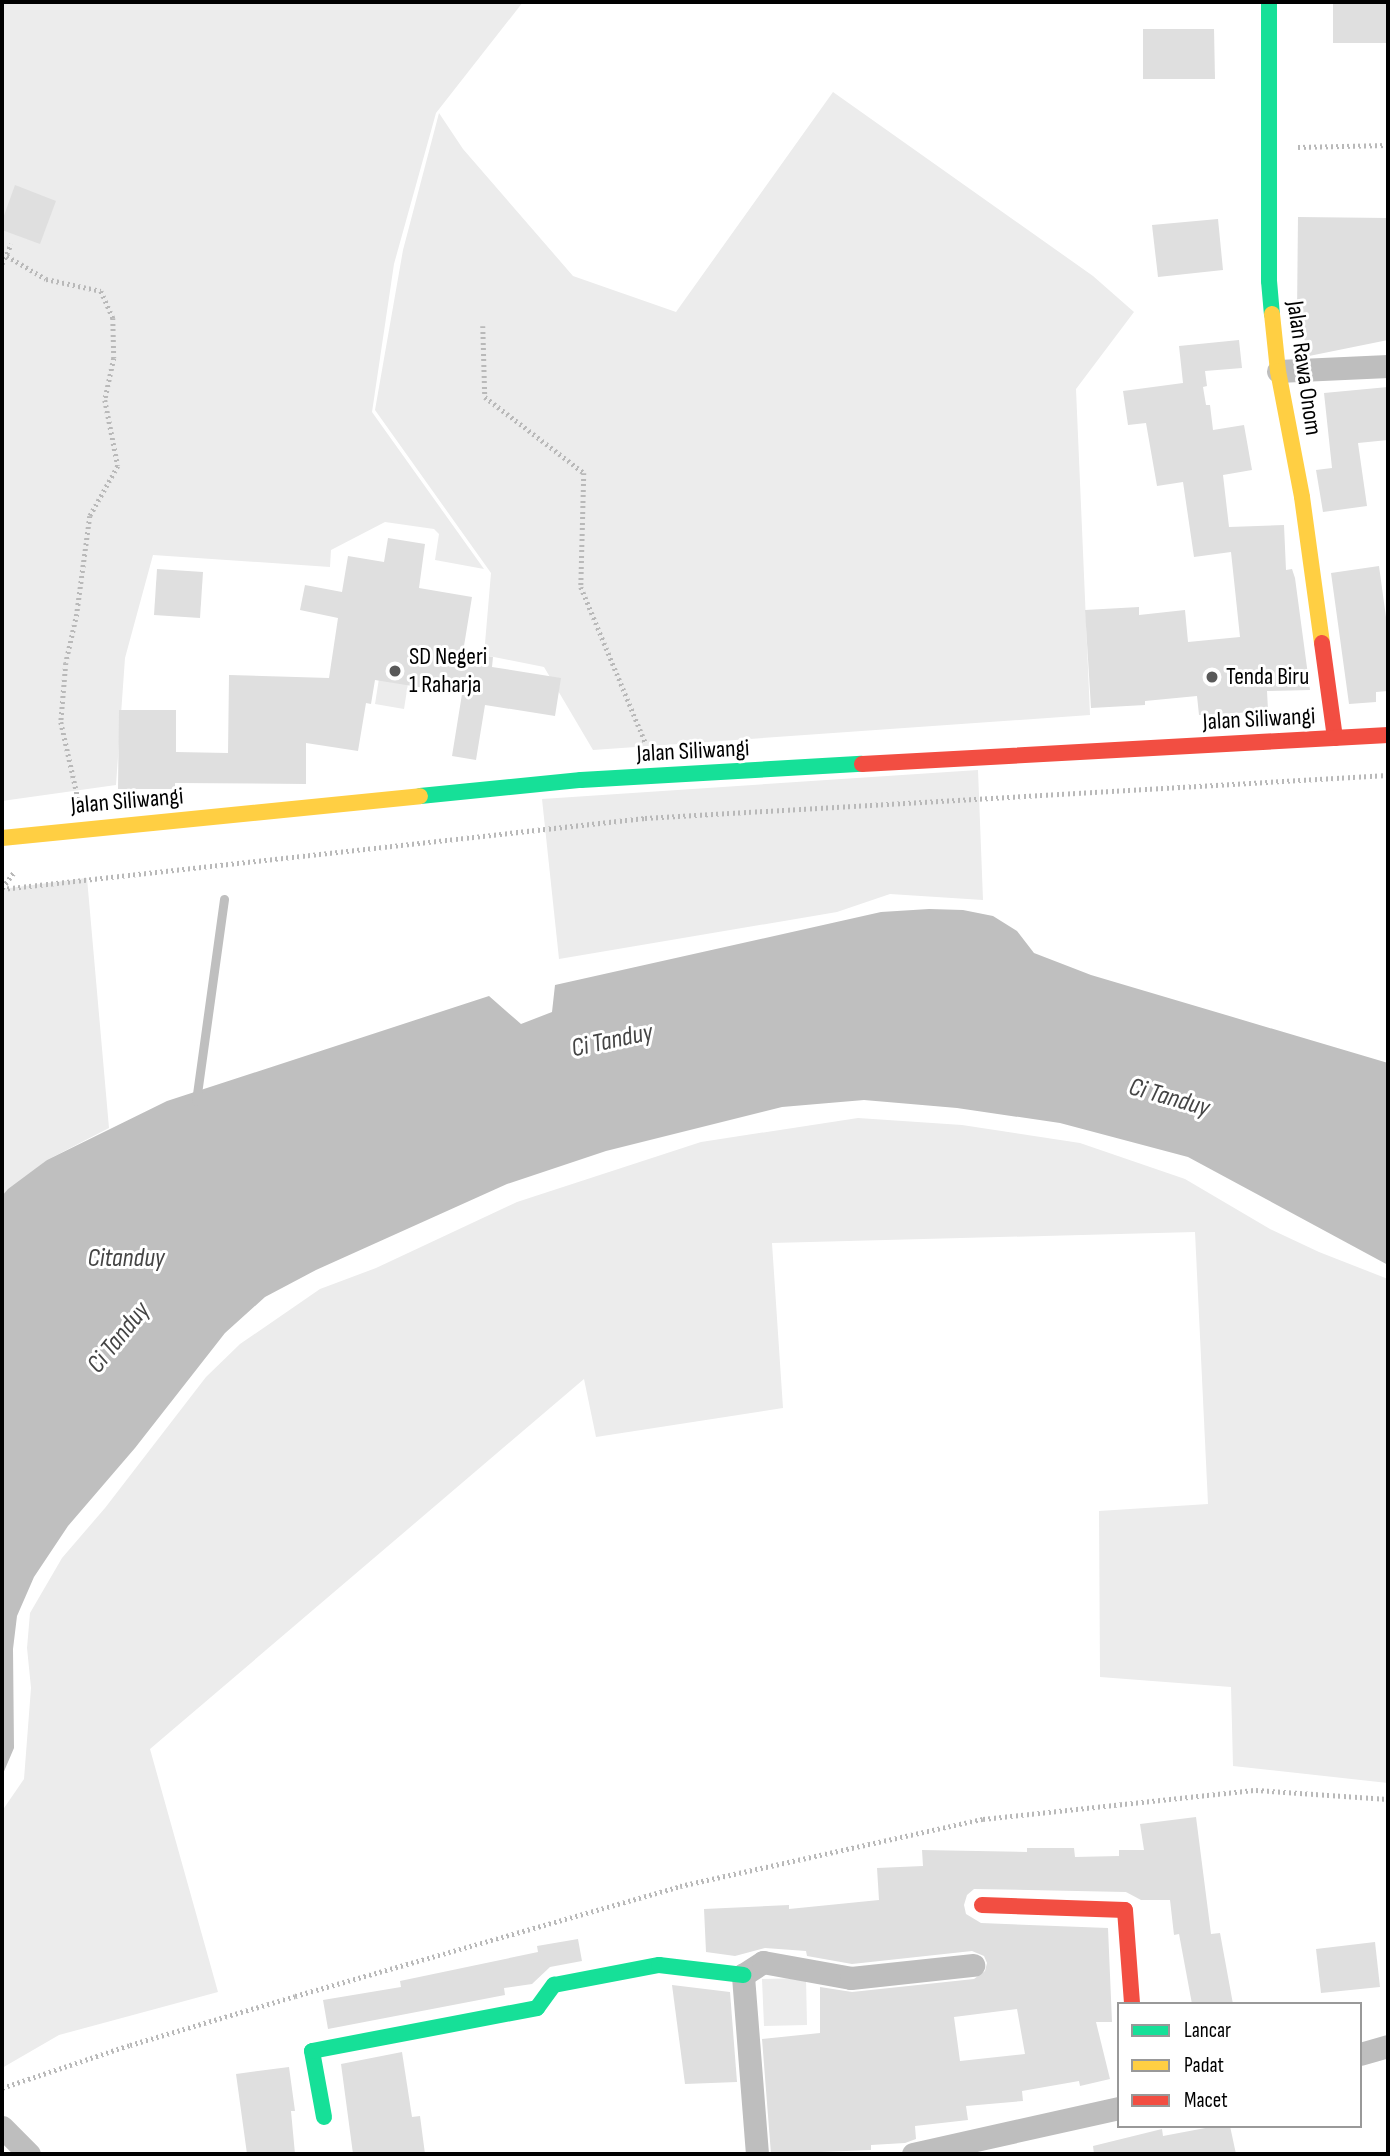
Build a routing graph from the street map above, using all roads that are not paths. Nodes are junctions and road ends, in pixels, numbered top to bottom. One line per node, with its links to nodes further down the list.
1 (1269, 2): 3 (main road, Jalan Rawa Onom)
2 (1388, 366): 3 (street)
3 (1278, 371): 5 (main road, Jalan Rawa Onom)
4 (1388, 735): 5 (main road, Jalan Siliwangi)
5 (1335, 738): 6 (main road, Jalan Siliwangi)
6 (2, 838)
7 (982, 1905): 10 (main road)
8 (973, 1965): 9 (street)
9 (743, 1975): 14 (main road); 18 (street)
10 (1132, 2002)
11 (1388, 2046): 12 (street)
12 (1362, 2053)
13 (1117, 2109): 16 (street)
14 (324, 2117)
15 (2, 2127): 17 (street)
16 (980, 2146): 19 (street)
17 (29, 2154)
18 (757, 2154)
19 (913, 2154)

